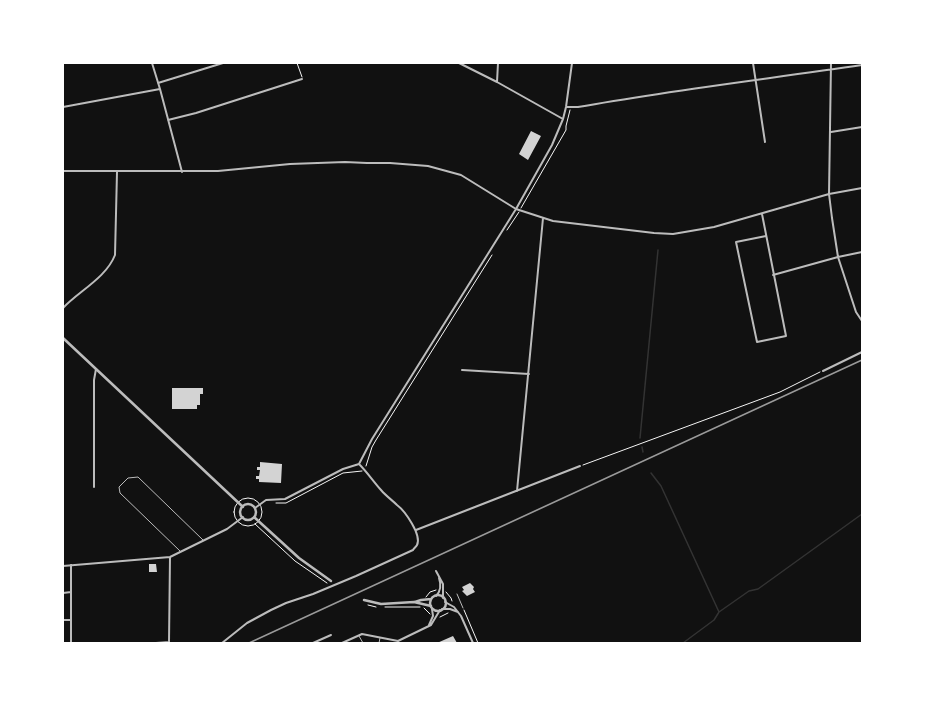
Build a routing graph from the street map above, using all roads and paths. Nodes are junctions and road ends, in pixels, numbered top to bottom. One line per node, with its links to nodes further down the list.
1 (152, 63): 14 (street)
2 (223, 63): 14 (street)
3 (297, 63): 11 (path)
4 (458, 63): 13 (street)
5 (498, 63): 13 (street)
6 (572, 63): 17 (street)
7 (753, 63): 12 (street)
8 (831, 63): 10 (street)
9 (862, 65): 10 (street)
10 (831, 69): 12 (street); 21 (street)
11 (302, 79): 19 (street)
12 (756, 80): 17 (street); 22 (street)
13 (497, 82): 18 (street)
14 (158, 83): 15 (street)
15 (160, 89): 16 (street); 19 (street)
16 (63, 107)
17 (566, 107): 18 (street)
18 (563, 119): 28 (street)
19 (168, 120): 25 (street)
20 (862, 127): 21 (street)
21 (831, 132): 27 (street)
22 (765, 142)
23 (63, 172): 24 (street)
24 (117, 172): 25 (street); 35 (street)
25 (182, 172): 28 (street)
26 (862, 188): 27 (street)
27 (830, 194): 29 (street); 33 (street)
28 (516, 209): 30 (street); 44 (street)
29 (762, 214): 30 (street); 31 (street)
30 (543, 218): 42 (street)
31 (766, 236): 34 (street); 34 (street)
32 (862, 252): 33 (street)
33 (838, 257): 34 (street); 36 (street)
34 (773, 275)
35 (63, 308)
36 (862, 321)
37 (63, 338): 39 (street)
38 (862, 352): 41 (street)
39 (96, 369): 47 (street); 51 (street)
40 (462, 370): 42 (street)
41 (823, 371): 45 (path)
42 (529, 374): 48 (street)
43 (376, 440): 46 (path)
44 (359, 464): 46 (street); 50 (street)
45 (580, 466): 48 (street)
46 (365, 470): 57 (street)
47 (94, 488)
48 (517, 491): 57 (street)
49 (242, 500): 50 (path)
50 (259, 504): 52 (street)
51 (242, 507): 52 (street); 54 (street)
52 (255, 508): 55 (street)
53 (261, 508): 56 (path)
54 (242, 517): 55 (street); 58 (street)
55 (254, 517): 56 (street)
56 (258, 521): 65 (street); 66 (path)
57 (416, 530): 89 (street)
58 (204, 540): 59 (street); 59 (lane)
59 (180, 551): 60 (street)
60 (170, 557): 61 (street); 88 (street)
61 (71, 565): 62 (street); 67 (street)
62 (63, 566)
63 (436, 571): 64 (street)
64 (438, 575): 70 (street); 71 (street)
65 (331, 581)
66 (327, 583)
67 (71, 592): 68 (street); 81 (street)
68 (63, 593)
69 (457, 594): 77 (lane)
70 (436, 596): 71 (street); 72 (street)
71 (443, 598): 75 (street)
72 (431, 599): 74 (street); 76 (street)
73 (364, 600): 74 (street)
74 (414, 602): 76 (street)
75 (445, 602): 78 (street); 79 (street)
76 (432, 608): 78 (street); 82 (street)
77 (463, 608): 95 (path)
78 (441, 610): 79 (street); 82 (street)
79 (459, 613): 94 (street)
80 (63, 620): 81 (street)
81 (71, 620): 87 (street)
82 (428, 626): 85 (street)
83 (331, 635): 90 (street)
84 (359, 635): 85 (street); 91 (street); 92 (lane)
85 (380, 638): 86 (lane)
86 (379, 642): 93 (lane)
87 (71, 643)
88 (156, 643)
89 (222, 643)
90 (313, 643)
91 (342, 643)
92 (363, 643)
93 (376, 643)
94 (473, 643)
95 (478, 643)

